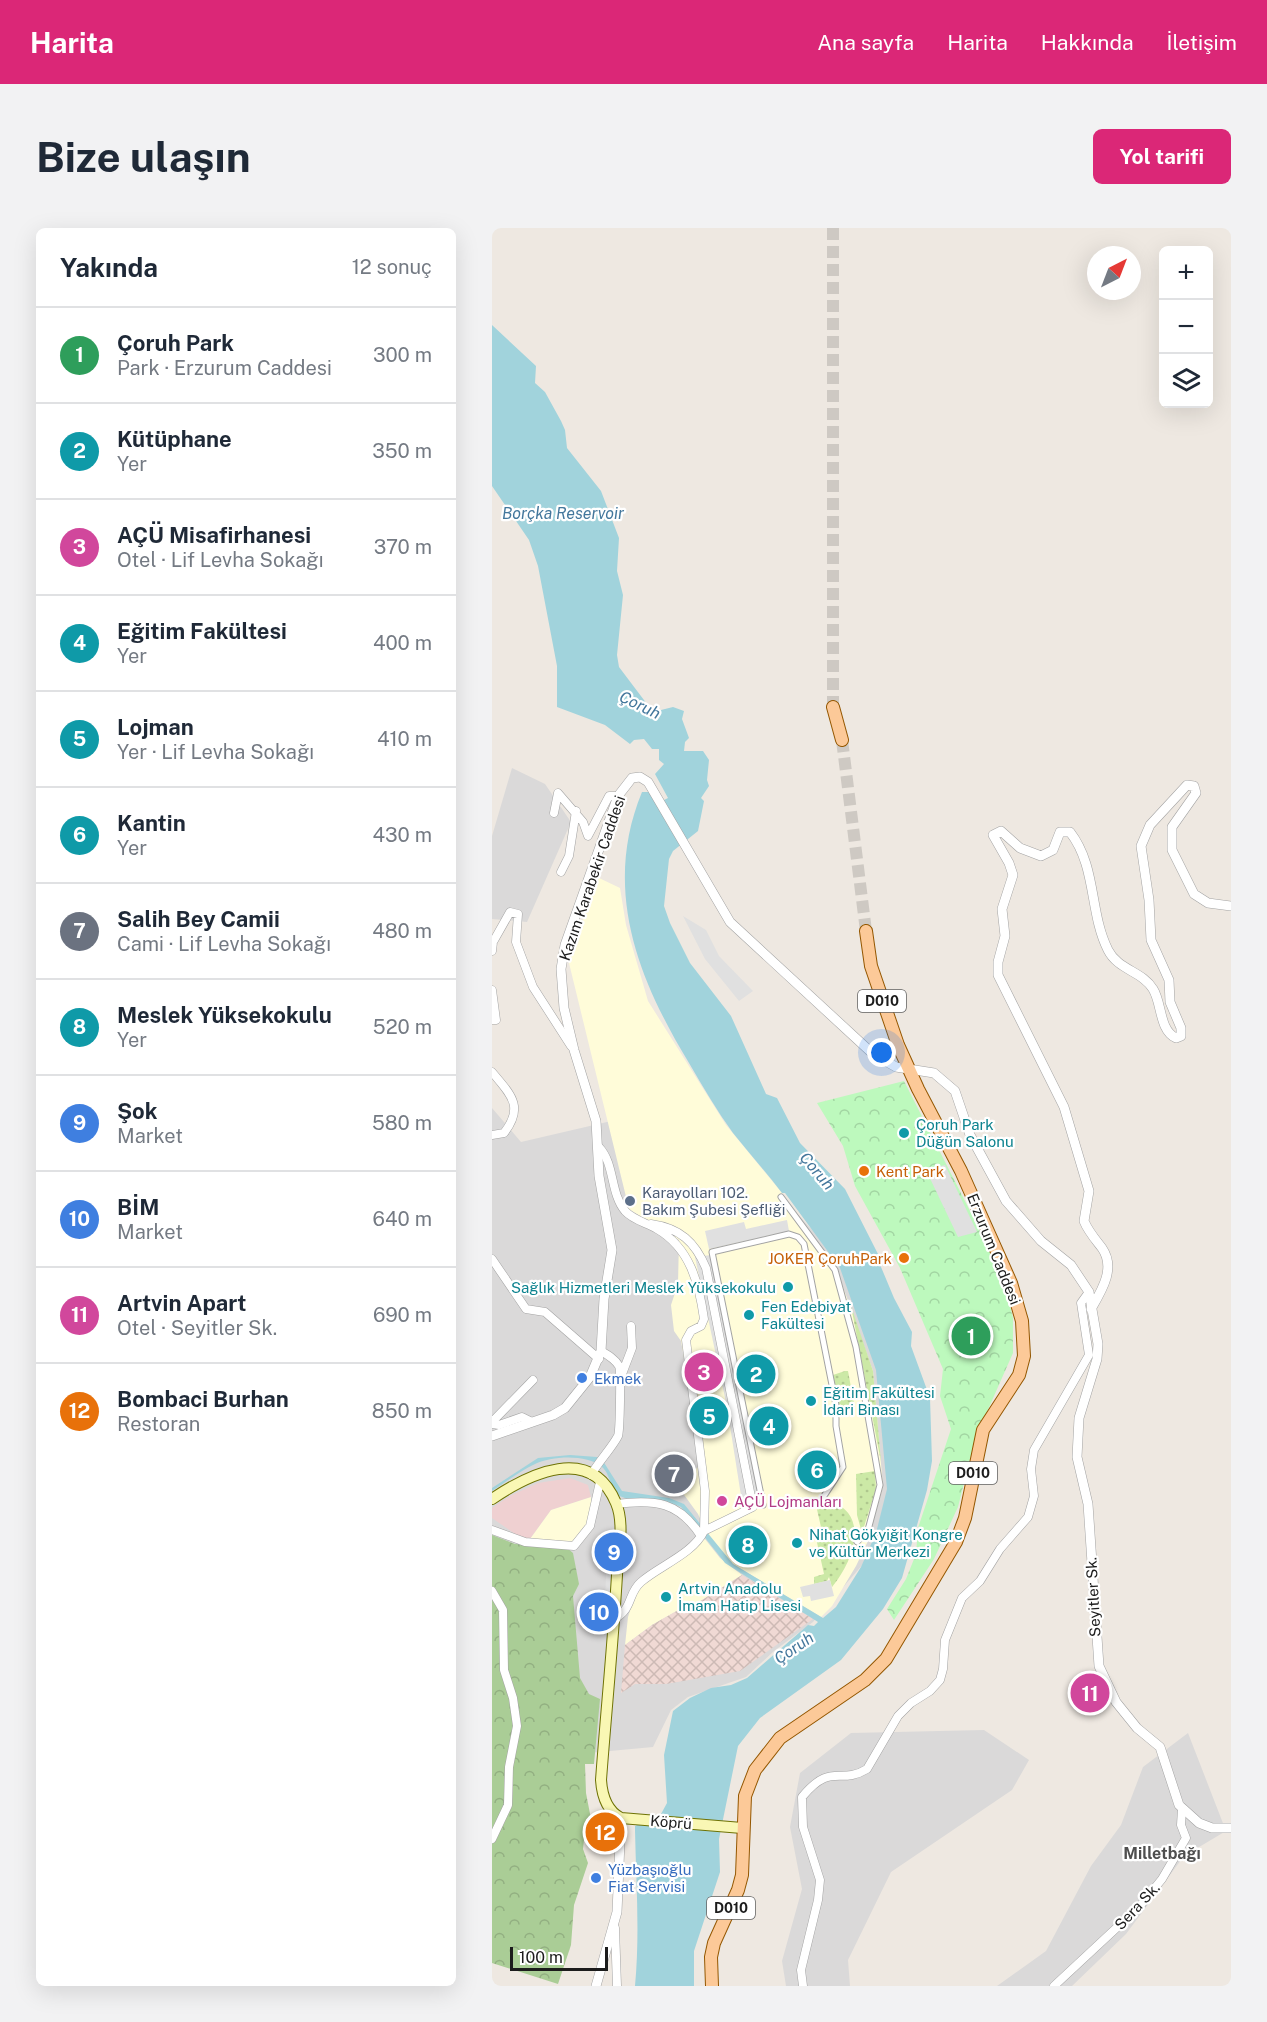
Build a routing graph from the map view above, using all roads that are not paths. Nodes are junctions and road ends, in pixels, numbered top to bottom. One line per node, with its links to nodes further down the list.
1 (833, 707): 2 (main road)
2 (842, 740)
3 (618, 796): 4 (street); 12 (street, Kazım Karabekir Caddesi); 13 (street, Kazım Karabekir Caddesi)
4 (576, 811): 5 (street); 6 (street)
5 (555, 813)
6 (561, 872)
7 (1231, 906): 21 (street)
8 (866, 931): 13 (main road, D010)
9 (492, 951): 12 (street)
10 (492, 990): 11 (street)
11 (492, 1020)
12 (574, 1050): 16 (street, Kazım Karabekir Caddesi)
13 (909, 1069): 20 (street, Kazım Karabekir Caddesi); 42 (main road, Erzurum Caddesi / D010)
14 (492, 1072): 15 (street)
15 (492, 1135)
16 (599, 1147): 18 (street); 23 (street, Kazım Karabekir Caddesi)
17 (781, 1197): 37 (street)
18 (644, 1222): 36 (street); 36 (street)
19 (492, 1259): 23 (street)
20 (1089, 1292): 21 (street, Seyitler Sk.); 49 (street)
21 (1091, 1309): 40 (street, Seyitler Sk.)
22 (631, 1326): 24 (street)
23 (600, 1355): 24 (street); 26 (street, Kazım Karabekir Caddesi)
24 (621, 1375): 29 (street)
25 (533, 1380): 27 (street)
26 (532, 1422): 27 (street); 28 (street, Kazım Karabekir Caddesi)
27 (492, 1423)
28 (492, 1436)
29 (591, 1475): 30 (main road); 32 (main road)
30 (600, 1482): 33 (main road); 35 (street)
31 (824, 1496): 34 (street)
32 (492, 1499)
33 (616, 1504): 36 (street); 39 (main road)
34 (763, 1505)
35 (492, 1530)
36 (703, 1534): 39 (street)
37 (857, 1542)
38 (492, 1591): 44 (street)
39 (614, 1619): 41 (main road)
40 (1182, 1809): 43 (street); 50 (street, Sera Sk.)
41 (621, 1818): 42 (main road, Köprü); 45 (street)
42 (742, 1828): 48 (main road, Erzurum Caddesi / D010)
43 (1231, 1828)
44 (492, 1839)
45 (615, 1926): 46 (street); 47 (street)
46 (596, 1986)
47 (617, 1986)
48 (712, 1986)
49 (803, 1986)
50 (1054, 1986)

